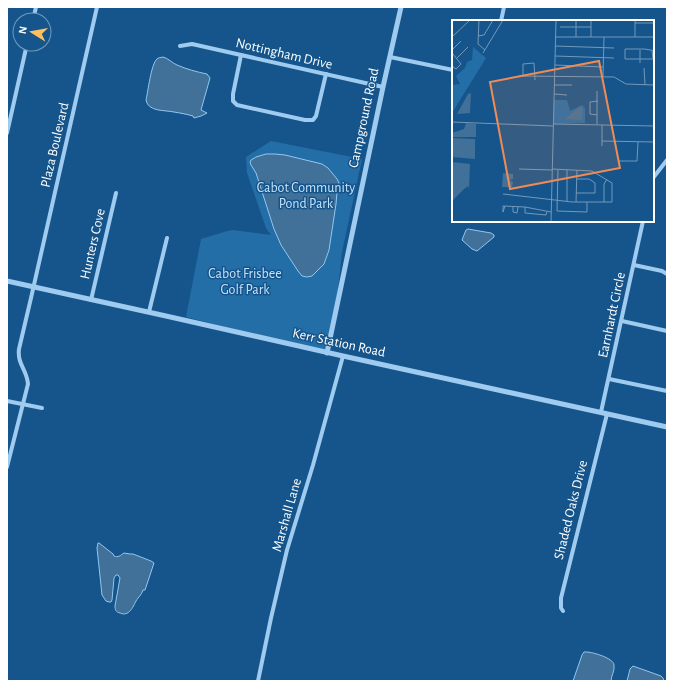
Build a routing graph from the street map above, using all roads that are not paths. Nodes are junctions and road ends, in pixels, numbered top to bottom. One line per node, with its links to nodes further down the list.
1 (97, 7): 21 (street, Plaza Boulevard)
2 (401, 7): 8 (street, Campground Road)
3 (504, 7): 4 (street)
4 (501, 20)
5 (180, 46): 7 (street, Nottingham Drive)
6 (25, 52): 12 (street)
7 (242, 55): 10 (street, Nottingham Drive); 10 (street)
8 (390, 57): 9 (street); 11 (street, Campground Road)
9 (452, 70)
10 (326, 74): 11 (street, Nottingham Drive)
11 (383, 87): 26 (street, Campground Road)
12 (7, 133)
13 (667, 160): 14 (street)
14 (654, 177)
15 (116, 194): 22 (street, Hunters Cove)
16 (643, 222): 18 (street, Earnhardt Circle)
17 (166, 238): 23 (street)
18 (634, 265): 19 (street); 24 (street, Earnhardt Circle)
19 (667, 274)
20 (7, 281): 21 (street, Kerr Station Road)
21 (34, 287): 22 (street, Kerr Station Road); 31 (street, Plaza Boulevard)
22 (91, 300): 23 (street, Kerr Station Road)
23 (149, 312): 26 (street, Kerr Station Road)
24 (622, 321): 25 (street); 28 (street, Earnhardt Circle)
25 (667, 331)
26 (327, 353): 27 (street, Kerr Station Road)
27 (343, 356): 33 (street, Kerr Station Road); 38 (street, Marshall Lane)
28 (609, 379): 29 (street); 33 (street, Earnhardt Circle)
29 (667, 392)
30 (7, 401): 31 (street)
31 (23, 404): 32 (street); 36 (street, Plaza Boulevard)
32 (42, 408)
33 (601, 412): 34 (street, Kerr Station Road)
34 (607, 414): 35 (street, Kerr Station Road); 37 (street, Shaded Oaks Drive)
35 (667, 427)
36 (7, 466)
37 (563, 611)
38 (258, 681)

